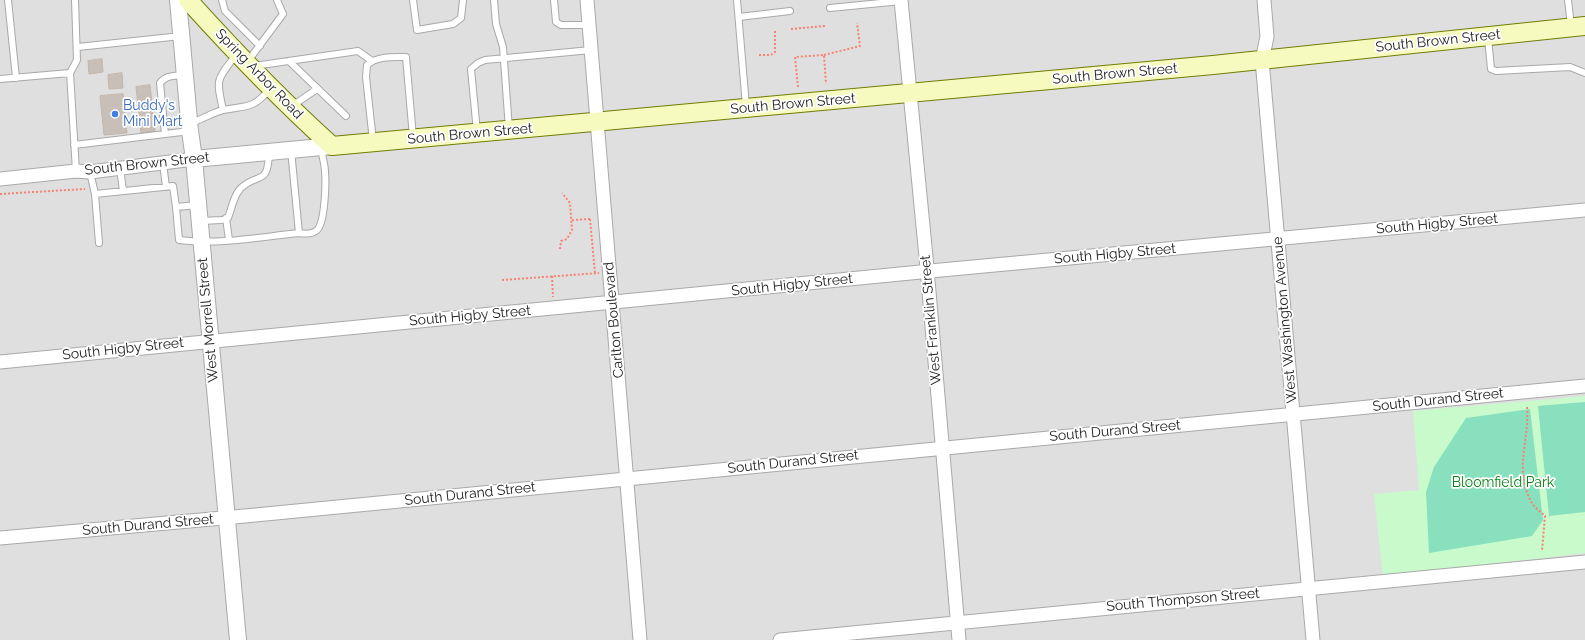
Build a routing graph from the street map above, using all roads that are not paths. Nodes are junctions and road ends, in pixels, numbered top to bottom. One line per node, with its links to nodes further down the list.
1 (8, 0): 34 (lane)
2 (75, 0): 24 (lane)
3 (178, 0): 21 (street, West Morrell Street)
4 (188, 0): 28 (main road, Spring Arbor Road)
5 (222, 0): 23 (lane)
6 (277, 0): 23 (lane)
7 (413, 0): 8 (lane)
8 (462, 0)
9 (494, 0): 26 (lane)
10 (554, 0): 19 (lane)
11 (587, 0): 19 (street, Carlton Boulevard)
12 (737, 0): 18 (lane)
13 (1264, 0): 27 (street, West Washington Avenue)
14 (1568, 0): 20 (lane)
15 (901, 1): 16 (lane); 38 (street, West Franklin Street)
16 (830, 8)
17 (790, 11): 18 (lane)
18 (738, 17): 40 (lane)
19 (589, 25): 25 (street, Carlton Boulevard)
20 (1578, 26): 22 (main road, South Brown Street)
21 (181, 36): 24 (lane); 33 (street, West Morrell Street)
22 (1488, 36): 27 (main road, South Brown Street); 32 (lane)
23 (260, 46): 28 (lane)
24 (78, 47): 31 (lane)
25 (591, 50): 26 (lane); 43 (street, Carlton Boulevard)
26 (504, 59): 45 (lane); 47 (lane)
27 (1262, 60): 38 (main road, South Brown Street); 69 (street, West Washington Avenue)
28 (244, 61): 29 (lane); 36 (main road, Spring Arbor Road); 41 (lane)
29 (289, 61): 30 (lane); 37 (lane)
30 (372, 61): 48 (lane); 49 (lane)
31 (70, 73): 34 (lane); 50 (lane)
32 (1585, 73)
33 (185, 74): 44 (street, West Morrell Street); 46 (lane)
34 (16, 78): 35 (lane)
35 (0, 79)
36 (271, 88): 39 (main road, Spring Arbor Road); 41 (lane)
37 (317, 89): 39 (lane); 42 (lane)
38 (909, 94): 40 (main road, South Brown Street); 73 (street, West Franklin Street)
39 (290, 107): 51 (main road, Spring Arbor Road)
40 (747, 109): 43 (main road, South Brown Street)
41 (223, 110): 44 (lane)
42 (346, 116)
43 (596, 122): 45 (main road, South Brown Street); 74 (street, Carlton Boulevard)
44 (189, 127): 46 (lane); 54 (street, West Morrell Street)
45 (509, 131): 47 (main road, South Brown Street)
46 (165, 134): 50 (lane)
47 (477, 134): 48 (main road, South Brown Street)
48 (413, 139): 49 (main road, South Brown Street)
49 (373, 142): 51 (main road, South Brown Street)
50 (74, 145): 57 (lane)
51 (326, 147): 52 (street, South Brown Street); 68 (lane)
52 (291, 150): 53 (street, South Brown Street); 68 (lane)
53 (269, 152): 54 (street, South Brown Street); 66 (lane)
54 (194, 160): 55 (street, South Brown Street); 63 (street, West Morrell Street)
55 (163, 163): 56 (street, South Brown Street); 60 (lane)
56 (120, 168): 58 (street, South Brown Street); 61 (lane)
57 (76, 171): 58 (street, South Brown Street); 59 (street, South Brown Street)
58 (90, 172): 62 (lane)
59 (0, 179)
60 (166, 187): 61 (lane); 64 (lane)
61 (123, 191): 62 (lane)
62 (95, 194): 72 (lane)
63 (199, 205): 64 (lane); 67 (street, West Morrell Street)
64 (176, 207): 71 (lane)
65 (1585, 210): 69 (street, South Higby Street)
66 (226, 218): 67 (lane); 70 (lane)
67 (200, 221): 71 (street, West Morrell Street)
68 (299, 233): 70 (lane)
69 (1278, 239): 73 (street, South Higby Street); 78 (street, West Washington Avenue)
70 (229, 240): 71 (lane)
71 (201, 242): 75 (street, West Morrell Street)
72 (99, 243)
73 (927, 272): 74 (street, South Higby Street); 79 (street, West Franklin Street)
74 (613, 302): 75 (street, South Higby Street); 80 (street, Carlton Boulevard)
75 (210, 340): 76 (street, South Higby Street); 81 (street, West Morrell Street)
76 (0, 362)
77 (1585, 386): 78 (street, South Durand Street)
78 (1293, 414): 79 (street, South Durand Street); 84 (street, West Washington Avenue)
79 (943, 448): 80 (street, South Durand Street); 85 (street, West Franklin Street)
80 (628, 478): 81 (street, South Durand Street); 87 (street, Carlton Boulevard)
81 (226, 518): 82 (street, South Durand Street); 86 (street, West Morrell Street)
82 (0, 538)
83 (1585, 562): 84 (street, South Thompson Street)
84 (1309, 588): 85 (street, South Thompson Street); 90 (street, West Washington Avenue)
85 (957, 622): 88 (street, South Thompson Street); 89 (street, West Franklin Street)
86 (238, 640)
87 (640, 640)
88 (780, 640)
89 (959, 640)
90 (1313, 640)

